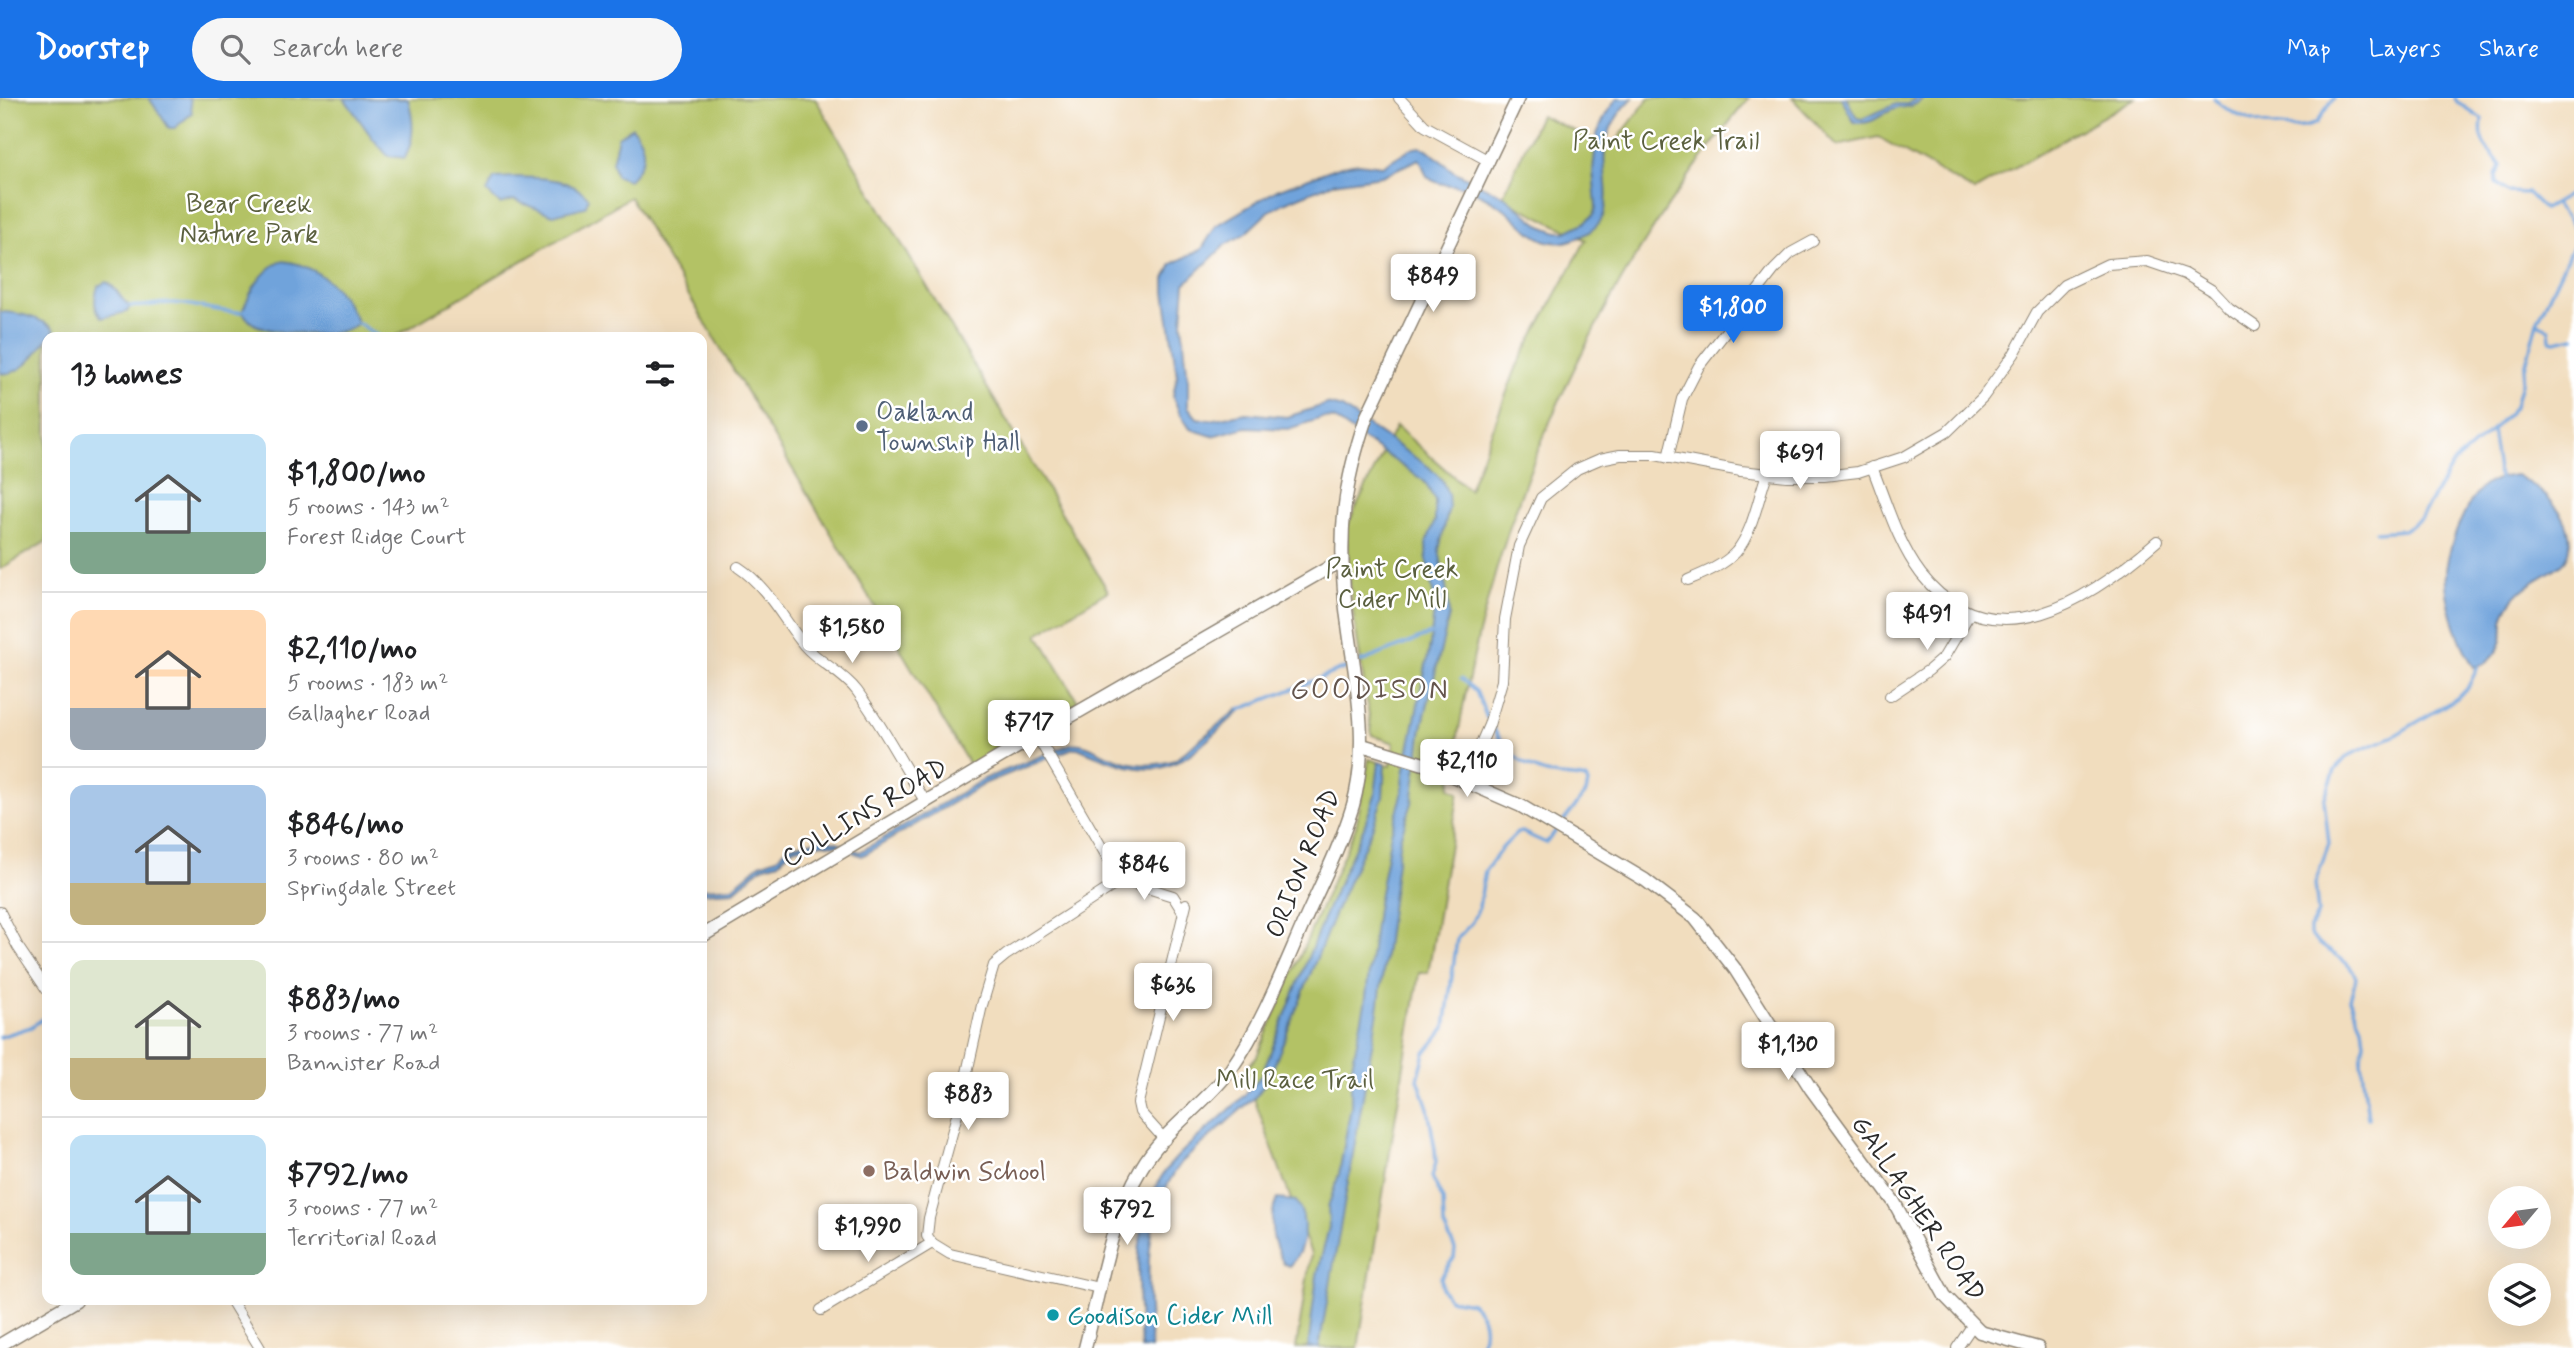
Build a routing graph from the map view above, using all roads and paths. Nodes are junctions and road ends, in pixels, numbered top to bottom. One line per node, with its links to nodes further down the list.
1 (1399, 98): 3 (street)
2 (1518, 98): 3 (street, ORION ROAD)
3 (1489, 161): 10 (street, ORION ROAD)
4 (1813, 241): 6 (street)
5 (2255, 326): 7 (street)
6 (1668, 458): 8 (street); 17 (street)
7 (1872, 467): 8 (street); 13 (street)
8 (1766, 474): 12 (street)
9 (2157, 541): 13 (street)
10 (1342, 560): 15 (street, COLLINS ROAD); 16 (street, ORION ROAD)
11 (738, 567): 18 (street)
12 (1688, 580)
13 (1970, 613): 14 (street)
14 (1890, 696)
15 (1037, 736): 18 (street, COLLINS ROAD); 19 (street)
16 (1362, 746): 17 (street, GALLAGHER ROAD); 23 (street, ORION ROAD)
17 (1465, 780): 29 (street, GALLAGHER ROAD)
18 (925, 802): 21 (street, COLLINS ROAD)
19 (1116, 878): 23 (street); 24 (street)
20 (0, 912): 22 (street)
21 (707, 933)
22 (42, 983)
23 (1165, 1140): 25 (street, ORION ROAD)
24 (932, 1243): 25 (street); 28 (street)
25 (1099, 1288): 32 (street, ORION ROAD)
26 (68, 1305): 30 (street)
27 (234, 1305): 31 (street)
28 (821, 1310)
29 (1972, 1326): 33 (street); 34 (street, GALLAGHER ROAD)
30 (0, 1345)
31 (260, 1348)
32 (1084, 1348)
33 (1957, 1348)
34 (2038, 1348)

